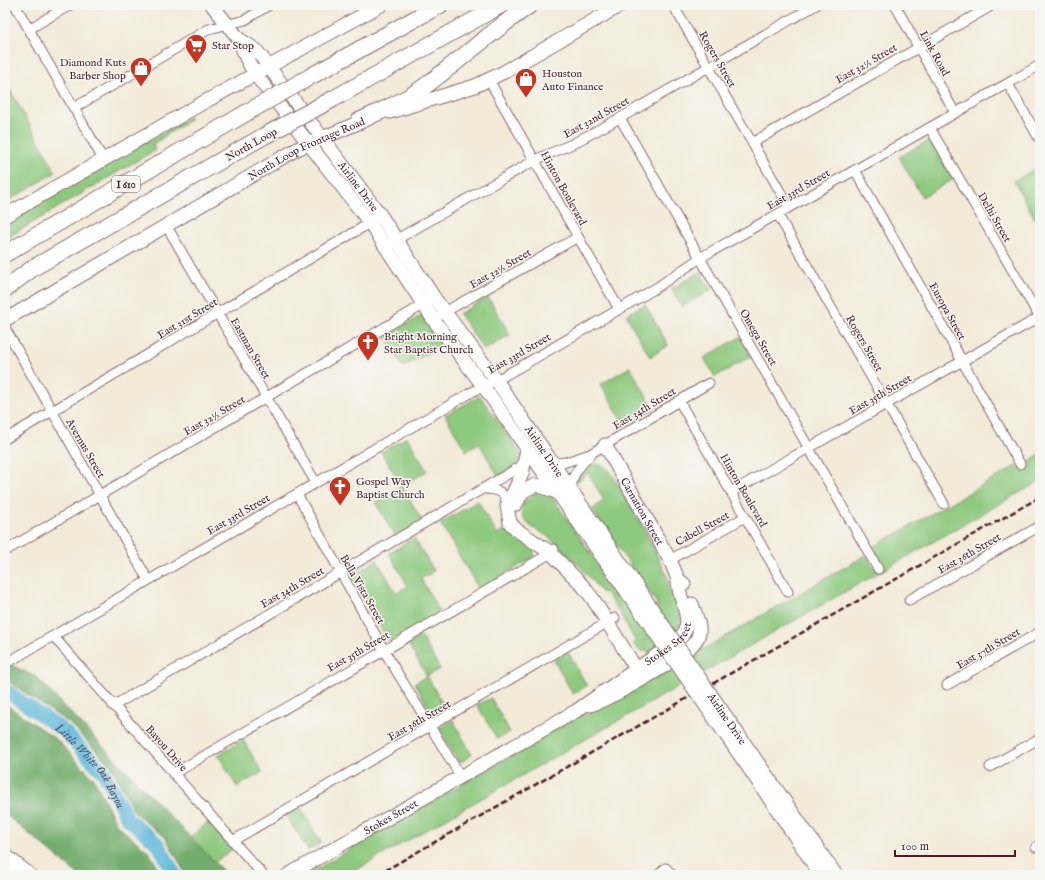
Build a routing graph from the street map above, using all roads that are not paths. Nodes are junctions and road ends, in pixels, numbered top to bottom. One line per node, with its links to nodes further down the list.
1 (15, 5): 15 (street)
2 (70, 5): 15 (street)
3 (212, 5): 14 (main road, Airline Drive)
4 (269, 5): 14 (street)
5 (380, 5): 19 (main road)
6 (440, 5): 44 (highway, I 610, bridge)
7 (501, 5): 46 (highway, North Loop / I 610, bridge)
8 (530, 5): 27 (highway)
9 (621, 5): 22 (main road, North Loop Frontage Road)
10 (673, 5): 20 (street, Rogers Street)
11 (816, 5): 20 (street, East 32nd Street)
12 (895, 5): 17 (street, Link Road)
13 (993, 5): 17 (street, East 32½ Street)
14 (228, 24): 16 (main road, Airline Drive); 24 (street)
15 (29, 28): 24 (street)
16 (239, 39): 19 (main road, Airline Drive); 21 (main road, Airline Drive)
17 (918, 48): 25 (street, Link Road); 31 (street, East 32½ Street)
18 (1040, 65): 23 (street, East 33rd Street)
19 (269, 66): 21 (main road); 29 (main road, Airline Drive)
20 (708, 66): 26 (street, East 32nd Street); 31 (street, Rogers Street)
21 (255, 74): 32 (main road, Airline Drive); 33 (main road)
22 (489, 80): 27 (main road, North Loop Frontage Road); 34 (street, Hinton Boulevard)
23 (1008, 84): 25 (street, East 33rd Street); 30 (street)
24 (74, 108): 33 (street)
25 (955, 114): 28 (street, East 33rd Street)
26 (620, 118): 34 (street, East 32nd Street); 45 (street, Omega Street)
27 (359, 121): 29 (main road, North Loop Frontage Road)
28 (930, 128): 35 (street, East 33rd Street); 53 (street, Delhi Street)
29 (322, 139): 32 (main road, North Loop Frontage Road); 39 (main road, Airline Drive)
30 (1040, 140)
31 (752, 143): 36 (street, Rogers Street)
32 (309, 144): 40 (main road, Airline Drive); 41 (main road, North Loop Frontage Road)
33 (103, 159): 38 (main road)
34 (535, 160): 42 (street, Hinton Boulevard); 43 (street, East 32nd Street)
35 (855, 170): 36 (street, East 33rd Street); 56 (street, Europa Street)
36 (789, 208): 37 (street, East 33rd Street)
37 (778, 215): 45 (street, East 33rd Street); 62 (street, Rogers Street)
38 (5, 216)
39 (381, 216): 40 (street, East 31st Street); 43 (main road, Airline Drive)
40 (370, 223): 43 (main road, Airline Drive); 51 (street, East 31st Street)
41 (166, 225): 51 (street, Eastman Street); 54 (main road, North Loop Frontage Road)
42 (578, 237): 50 (street, Hinton Boulevard); 52 (street, East 32½ Street)
43 (391, 242): 49 (main road, Airline Drive)
44 (5, 254)
45 (700, 258): 50 (street, East 33rd Street); 66 (street, Omega Street)
46 (33, 268): 47 (highway); 48 (highway, North Loop / I 610)
47 (5, 276)
48 (5, 289)
49 (429, 302): 52 (main road, Airline Drive); 60 (street, East 32½ Street)
50 (619, 309): 57 (street, East 33rd Street)
51 (218, 313): 60 (street, Eastman Street); 63 (street, East 31st Street)
52 (439, 316): 57 (main road, Airline Drive); 59 (main road, Airline Drive)
53 (1040, 317): 56 (street, East 35th Street)
54 (5, 320)
55 (5, 328): 63 (street, Avernus Street)
56 (962, 361): 62 (street, East 35th Street); 70 (street, Europa Street)
57 (496, 380): 59 (street, East 33rd Street); 69 (main road, Airline Drive)
58 (709, 383): 61 (street, East 34th Street)
59 (484, 387): 67 (main road, Airline Drive); 72 (street, East 33rd Street)
60 (267, 399): 72 (street, Eastman Street); 77 (street, East 32½ Street)
61 (679, 401): 65 (street, East 34th Street); 75 (street, Hinton Boulevard)
62 (886, 404): 66 (street, East 35th Street); 79 (street, Rogers Street)
63 (51, 412): 64 (street, East 31st Street); 77 (street, Avernus Street)
64 (5, 439)
65 (605, 445): 68 (street, East 34th Street); 85 (main road, Carnation Street)
66 (809, 448): 75 (street, East 35th Street); 86 (street, Omega Street)
67 (527, 449): 71 (main road, Airline Drive); 74 (main road, Airline Drive)
68 (590, 454): 69 (street, East 34th Street); 78 (street, East 34th Street)
69 (549, 460): 78 (main road, Airline Drive)
70 (1020, 464)
71 (524, 465): 73 (street, East 34th Street); 80 (main road, Airline Drive)
72 (316, 483): 76 (street, East 33rd Street)
73 (483, 489): 80 (street); 87 (street, East 34th Street)
74 (558, 492): 83 (main road, Airline Drive); 92 (main road, Airline Drive)
75 (731, 492): 81 (street, Hinton Boulevard)
76 (297, 494): 87 (street, Bella Vista Street); 89 (street, East 33rd Street)
77 (100, 496): 84 (street, East 32½ Street); 89 (street, Avernus Street)
78 (574, 497): 92 (main road, Airline Drive)
79 (944, 504)
80 (507, 506): 83 (main road, Airline Drive)
81 (746, 518): 85 (street, Cabell Street); 90 (street, Hinton Boulevard)
82 (1040, 526): 91 (street, East 36th Street)
83 (553, 550): 93 (main road, Airline Drive); 96 (street, East 35th Street)
84 (5, 551)
85 (670, 560): 88 (main road, Carnation Street)
86 (878, 569)
87 (340, 572): 96 (street, Bella Vista Street); 100 (street, East 34th Street)
88 (678, 579): 98 (main road, Stokes Street)
89 (148, 580): 95 (street, East 33rd Street)
90 (788, 592)
91 (909, 600)
92 (648, 612): 104 (main road, Airline Drive, bridge)
93 (611, 620): 98 (main road, Airline Drive); 101 (street, East 36th Street)
94 (1040, 632): 99 (street, East 37th Street)
95 (53, 636): 97 (street, East 33rd Street); 100 (street, Bayou Drive)
96 (384, 650): 101 (street, Bella Vista Street); 105 (street, East 35th Street)
97 (10, 661)
98 (643, 671): 106 (main road, Stokes Street)
99 (947, 685)
100 (113, 706): 105 (street, Bayou Drive)
101 (430, 727): 106 (street, Bella Vista Street); 107 (street, East 36th Street)
102 (1040, 738): 103 (street)
103 (990, 767)
104 (757, 771): 114 (main road, Airline Drive); 115 (main road, Airline Drive)
105 (173, 774): 107 (street, Bayou Drive)
106 (461, 777): 112 (main road, Stokes Street)
107 (234, 840): 111 (street, Bayou Drive)
108 (5, 857): 110 (highway)
109 (669, 872): 113 (street)
110 (27, 874)
111 (264, 875)
112 (288, 875)
113 (658, 875)
114 (821, 875)
115 (836, 875)

